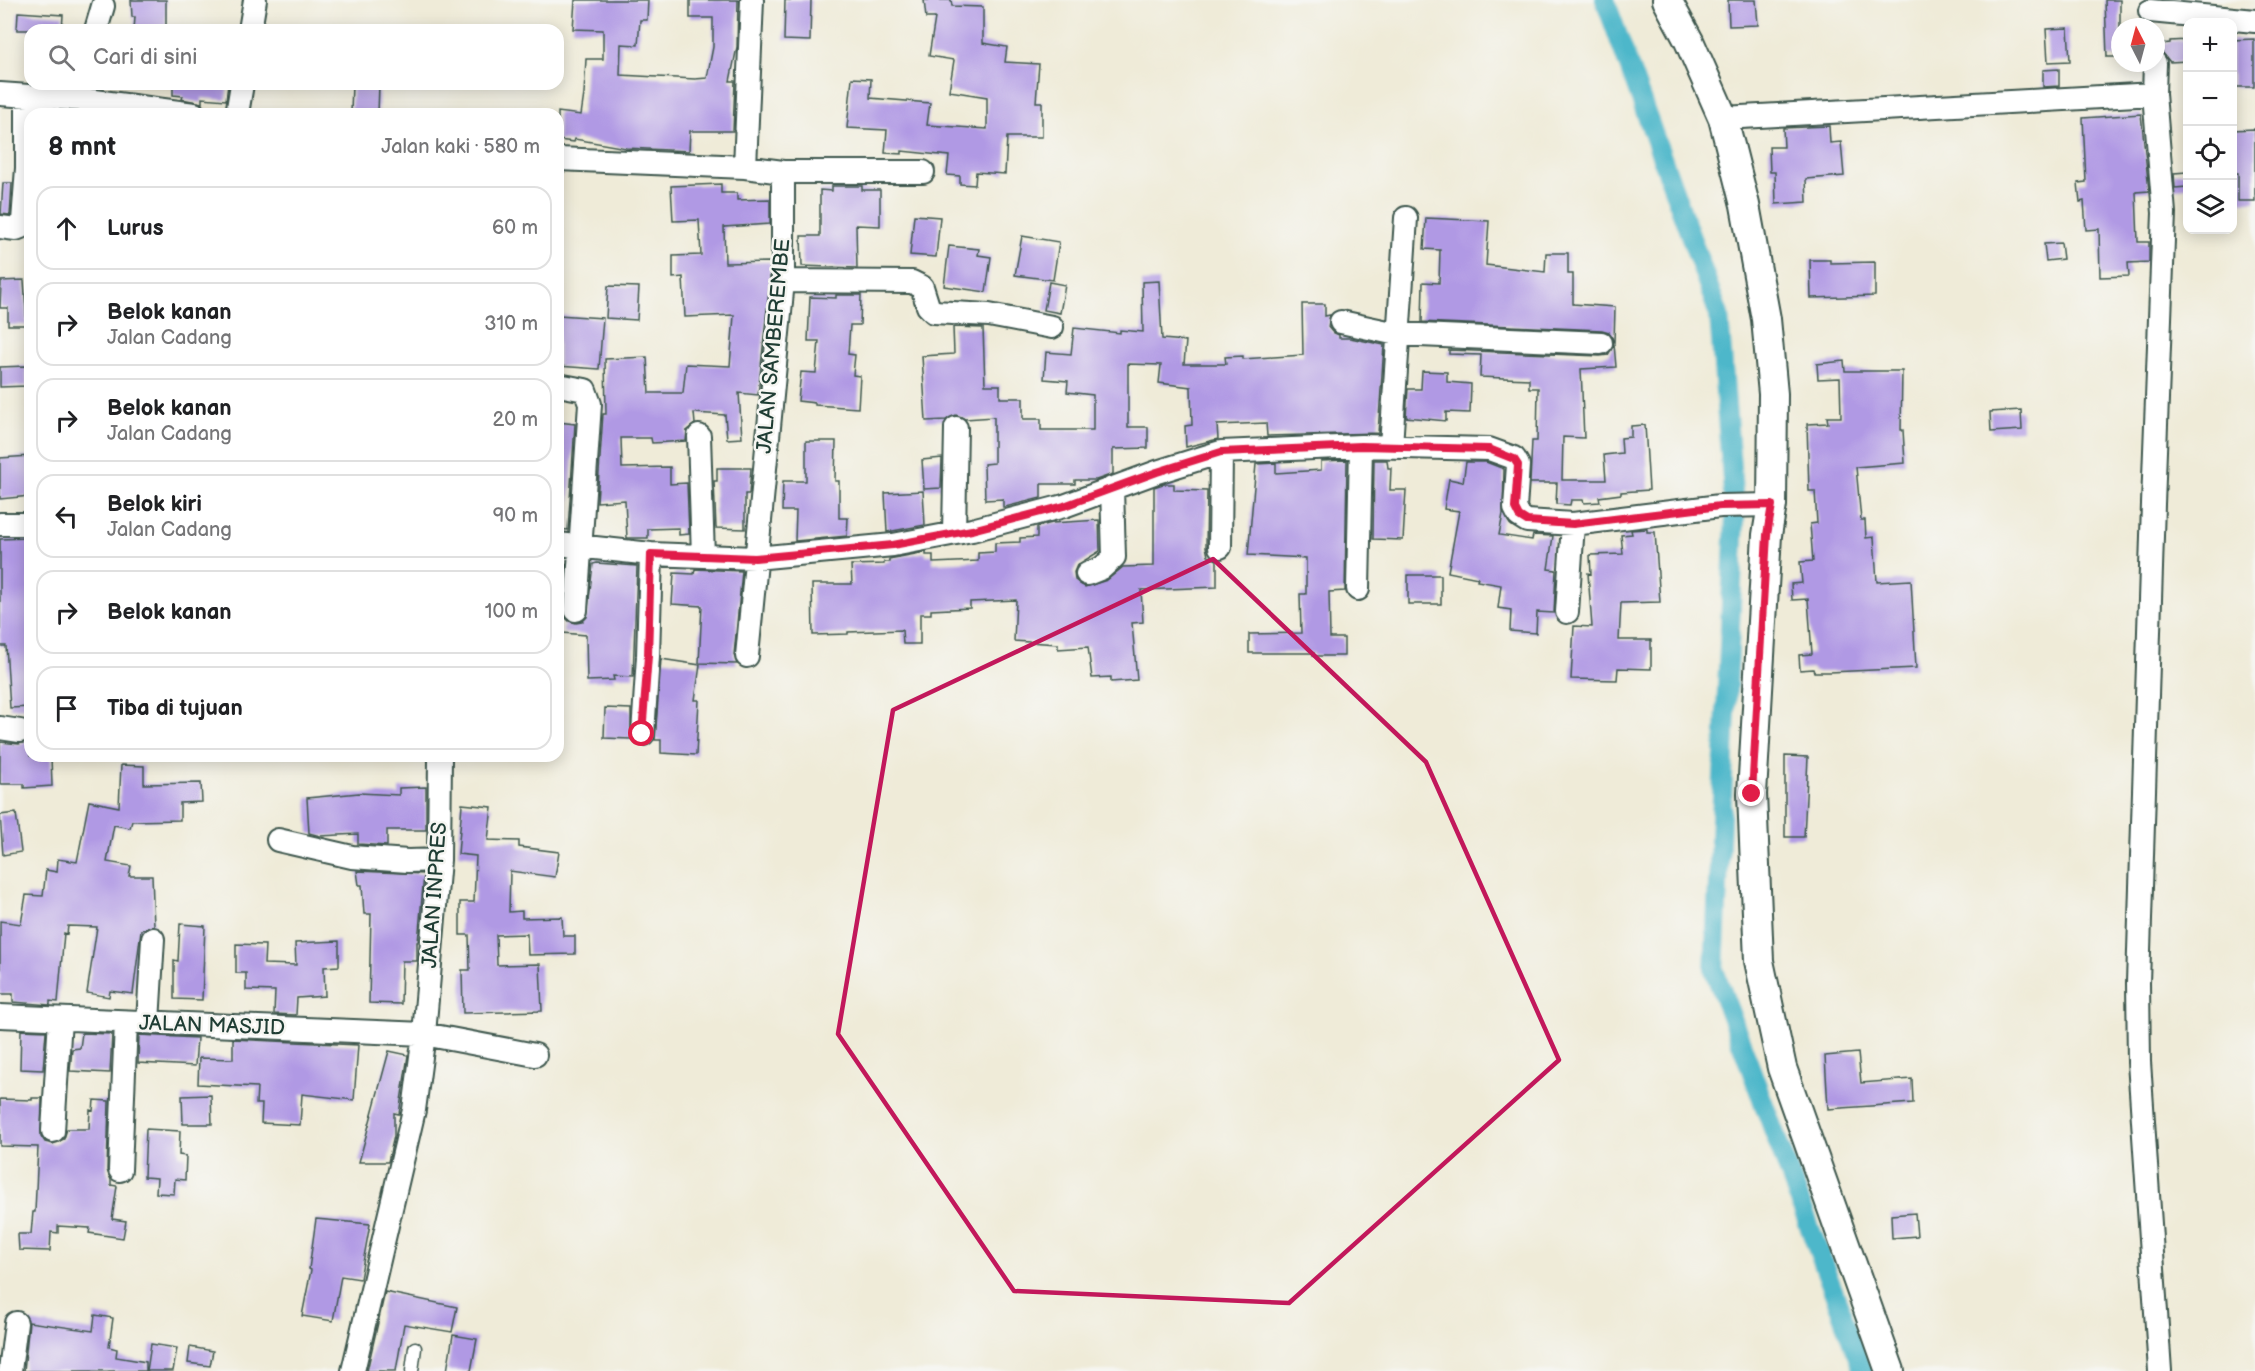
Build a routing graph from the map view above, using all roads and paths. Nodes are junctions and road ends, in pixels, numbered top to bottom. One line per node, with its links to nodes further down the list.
1 (255, 0): 8 (street)
2 (752, 0): 20 (street)
3 (1666, 0): 18 (street)
4 (103, 6): 7 (street)
5 (2151, 13): 6 (street)
6 (2255, 21)
7 (98, 24)
8 (251, 24)
9 (2155, 72): 13 (street)
10 (241, 90): 17 (street)
11 (87, 92): 14 (street); 16 (street)
12 (0, 94): 14 (street)
13 (2154, 94): 18 (street); 72 (street)
14 (27, 96): 15 (street)
15 (27, 108)
16 (165, 108)
17 (238, 108)
18 (1724, 118): 38 (street)
19 (564, 159): 20 (street)
20 (745, 167): 21 (street)
21 (783, 172): 22 (street); 26 (street, JALAN SAMBEREMBE)
22 (923, 172)
23 (24, 207): 25 (street)
24 (1406, 218): 29 (street)
25 (0, 227)
26 (783, 281): 28 (street); 47 (street, JALAN SAMBEREMBE)
27 (1341, 322): 29 (street)
28 (1052, 327)
29 (1397, 334): 30 (street); 35 (street)
30 (1601, 343)
31 (564, 386): 43 (street)
32 (956, 428): 42 (street)
33 (699, 436): 46 (street)
34 (1361, 446): 35 (street); 36 (street); 49 (street)
35 (1391, 446): 41 (street)
36 (1221, 452): 37 (street); 44 (street)
37 (1112, 488): 42 (street); 48 (street)
38 (1762, 505): 41 (street); 71 (street)
39 (0, 524): 40 (street)
40 (24, 524)
41 (1573, 524): 51 (street)
42 (954, 533): 47 (street)
43 (568, 545): 45 (street); 50 (street)
44 (1220, 547)
45 (651, 554): 46 (street); 53 (street)
46 (703, 556): 47 (street)
47 (755, 558): 52 (street, JALAN SAMBEREMBE)
48 (1087, 574)
49 (1358, 589)
50 (576, 610)
51 (1568, 612)
52 (747, 656)
53 (642, 734)
54 (440, 762): 56 (street, JALAN INPRES)
55 (278, 840): 56 (street)
56 (439, 860): 62 (street, JALAN INPRES)
57 (153, 939): 61 (street)
58 (0, 1016): 59 (street, JALAN MASJID)
59 (60, 1019): 60 (street, JALAN MASJID); 64 (street)
60 (126, 1022): 61 (street, JALAN MASJID); 65 (street)
61 (148, 1022): 62 (street, JALAN MASJID)
62 (424, 1034): 63 (street, JALAN MASJID); 69 (street, JALAN INPRES)
63 (535, 1055)
64 (53, 1131)
65 (120, 1170)
66 (16, 1323): 68 (street)
67 (415, 1348): 70 (lane)
68 (10, 1371)
69 (353, 1371)
70 (412, 1371)
71 (1890, 1371)
72 (2160, 1371)

